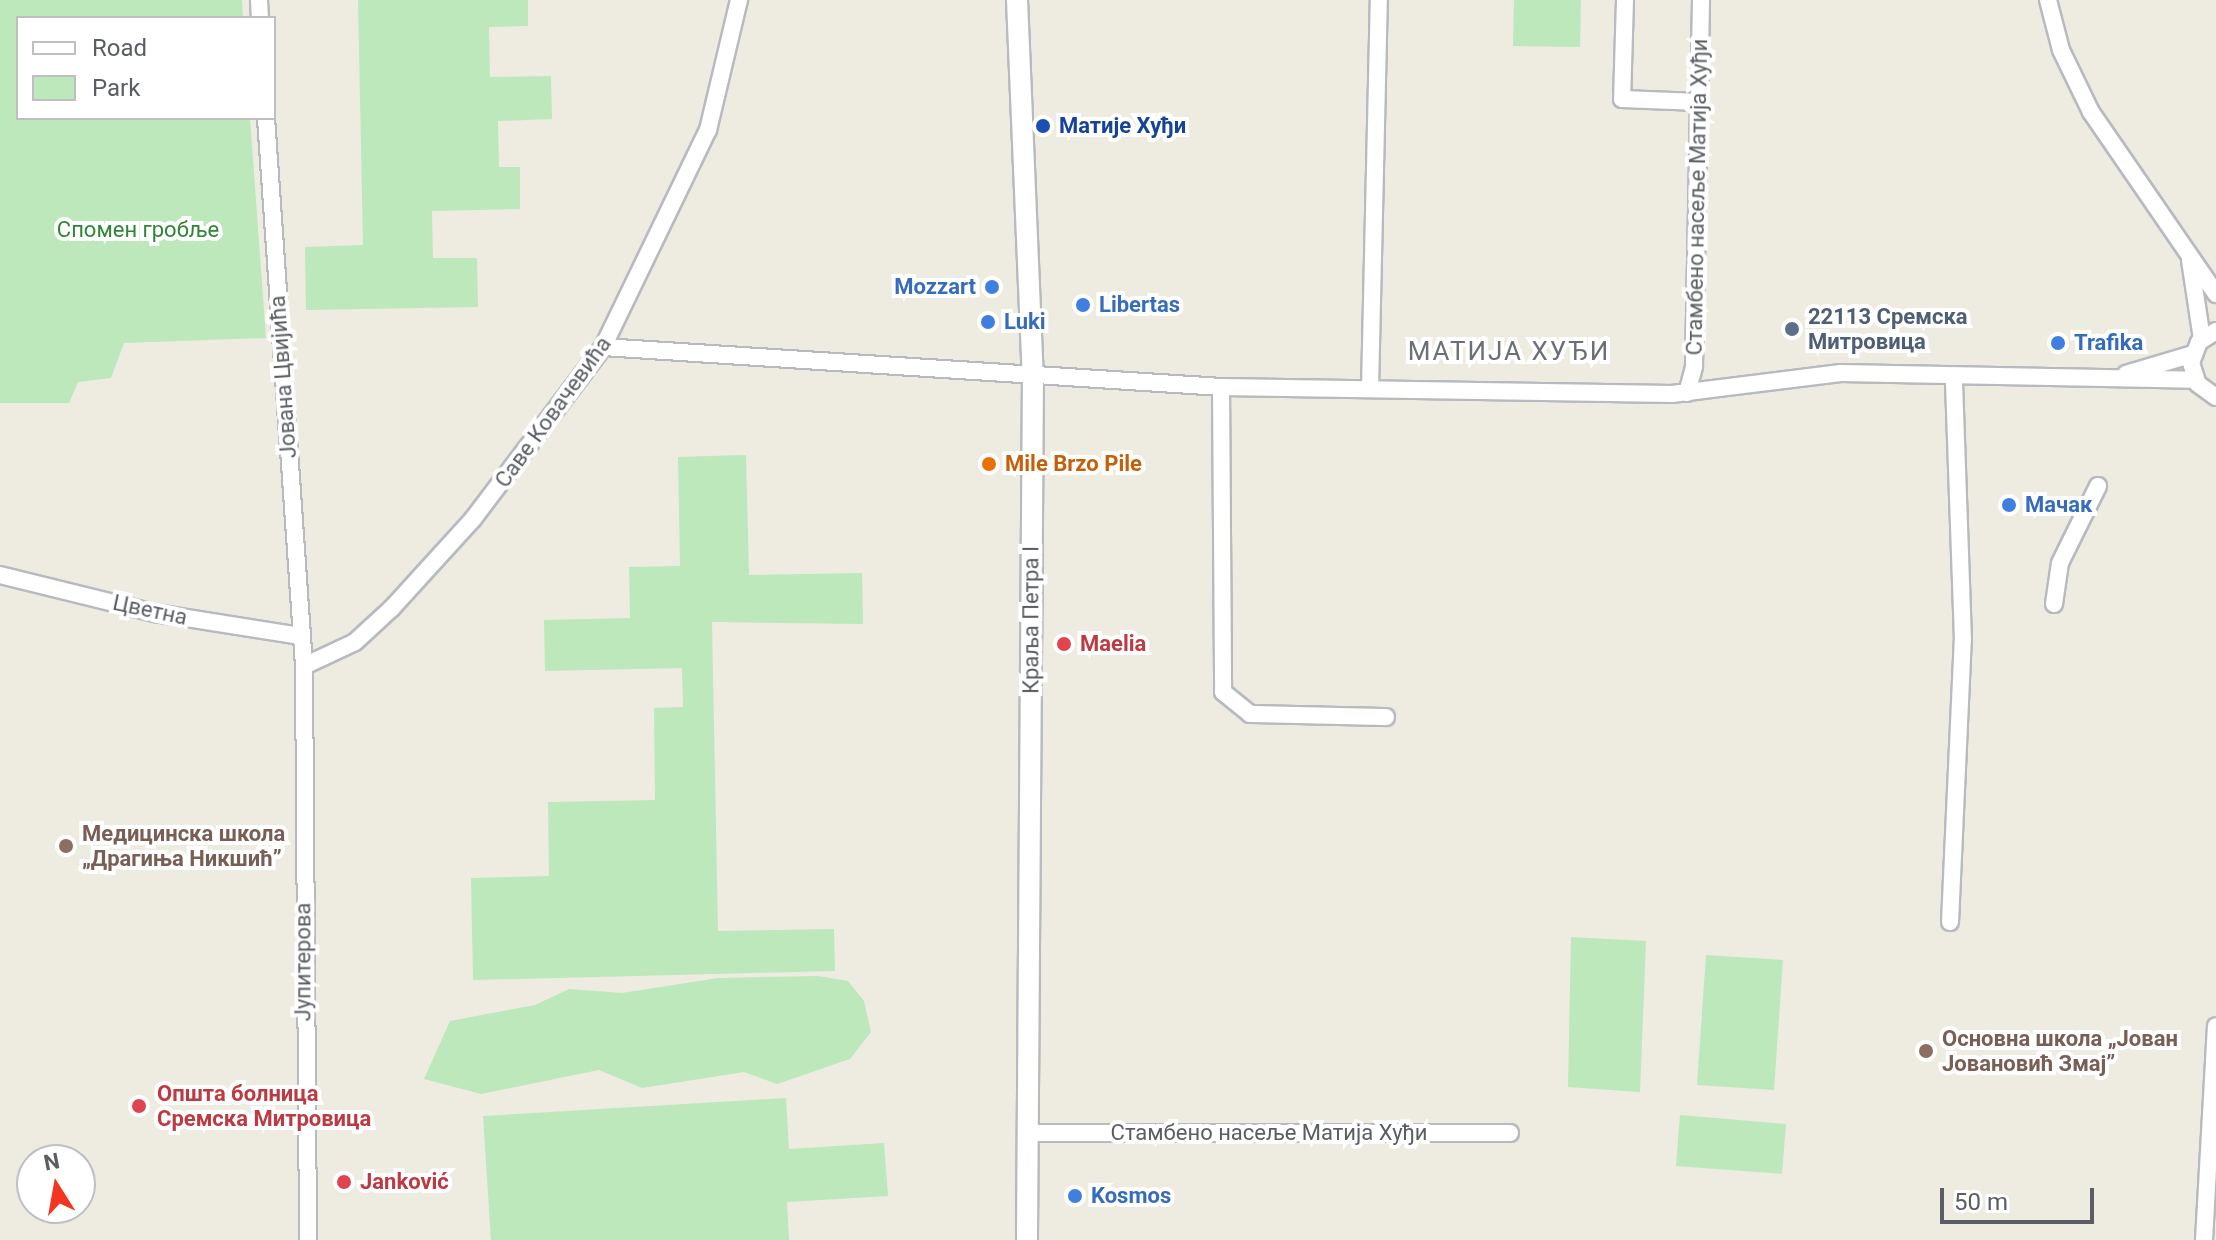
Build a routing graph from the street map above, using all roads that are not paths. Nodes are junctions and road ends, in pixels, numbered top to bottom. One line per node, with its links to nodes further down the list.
1 (739, 0): 13 (street, Саве Ковачевића)
2 (1017, 0): 15 (street, Краља Петра I)
3 (1379, 0): 20 (street)
4 (1625, 0): 7 (street)
5 (1701, 0): 7 (street, Стамбено насеље Матија Хуђи)
6 (2048, 0): 9 (street)
7 (1699, 102): 21 (street, Стамбено насеље Матија Хуђи)
8 (266, 120): 26 (street, Јована Цвијића)
9 (2188, 255): 10 (street); 11 (street); 12 (street)
10 (2216, 270)
11 (2216, 294)
12 (2209, 335): 14 (street)
13 (603, 347): 15 (street); 27 (street, Саве Ковачевића)
14 (2193, 354): 17 (street); 18 (street)
15 (1033, 375): 19 (street); 31 (street, Краља Петра I)
16 (1954, 376): 18 (street); 21 (street); 29 (street)
17 (2195, 380): 18 (street); 22 (street)
18 (2097, 382)
19 (1221, 387): 20 (street); 28 (street)
20 (1370, 389): 21 (street)
21 (1687, 393)
22 (2216, 398)
23 (2098, 486): 25 (street)
24 (0, 575): 26 (street, Цветна)
25 (2054, 604)
26 (301, 636): 27 (street, Јупитерова)
27 (304, 666): 33 (street, Јупитерова)
28 (1386, 717)
29 (1950, 922)
30 (2216, 1026): 35 (street)
31 (1027, 1133): 32 (street, Стамбено насеље Матија Хуђи); 34 (street, Краља Петра I)
32 (1510, 1133)
33 (308, 1240)
34 (1027, 1240)
35 (2204, 1240)

